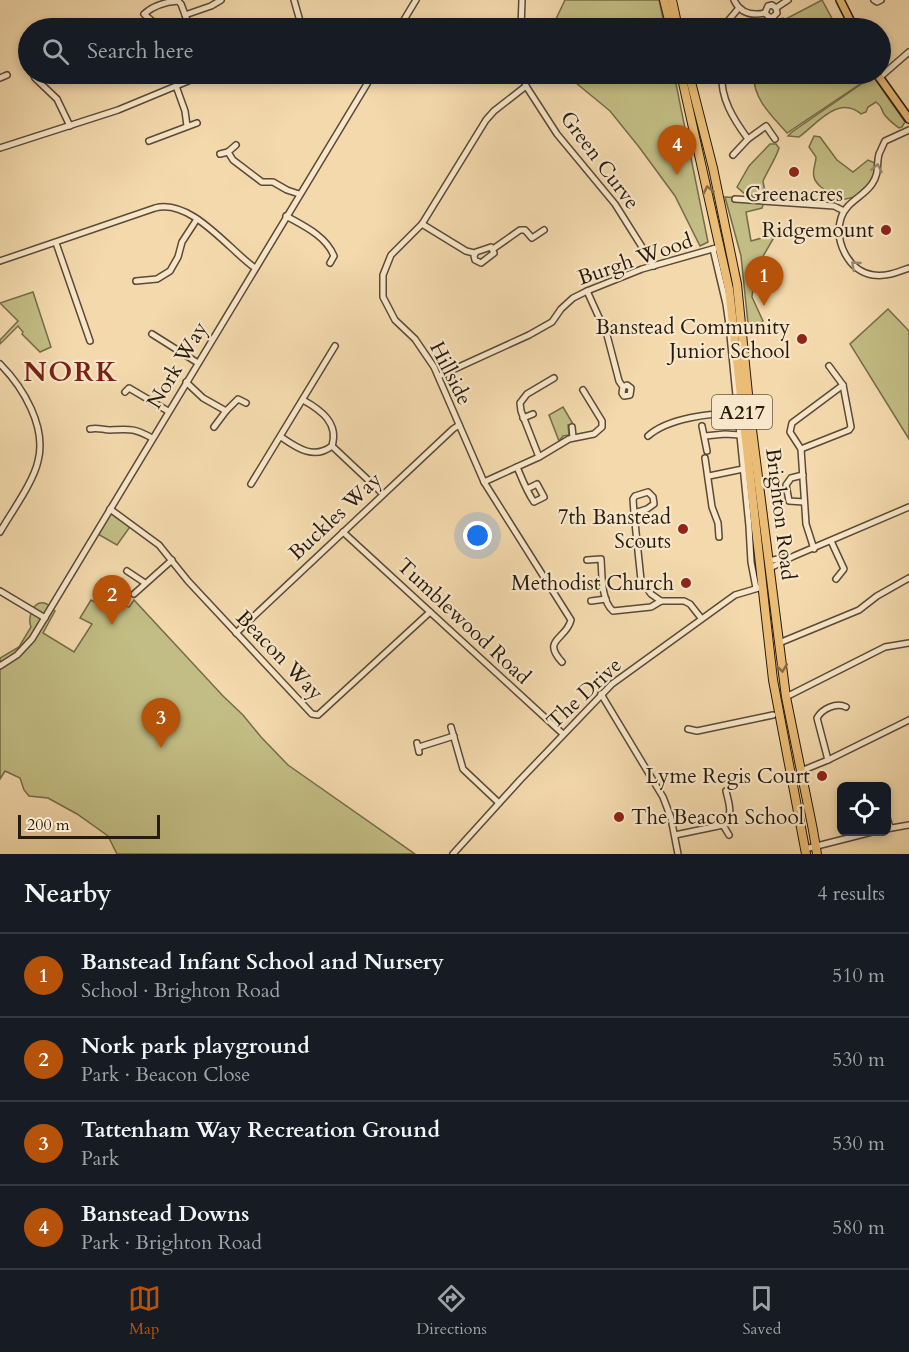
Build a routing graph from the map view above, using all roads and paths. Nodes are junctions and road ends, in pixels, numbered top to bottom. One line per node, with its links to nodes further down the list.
1 (221, 0): 14 (street)
2 (294, 0): 18 (street)
3 (416, 0): 19 (street)
4 (522, 0): 20 (street)
5 (664, 0): 21 (highway)
6 (672, 0): 22 (highway)
7 (734, 0): 12 (street)
8 (788, 0): 12 (street)
9 (840, 0): 24 (main road)
10 (874, 0): 11 (street)
11 (881, 0)
12 (738, 9): 23 (street)
13 (144, 14): 14 (street); 15 (street); 16 (street)
14 (185, 15): 17 (street)
15 (141, 18)
16 (149, 18)
17 (186, 18)
18 (299, 18)
19 (405, 18)
20 (521, 18)
21 (668, 18)
22 (676, 18)
23 (730, 18)
24 (849, 18)
25 (909, 52): 26 (street)
26 (891, 66)
27 (8, 75): 28 (street)
28 (0, 78)
29 (41, 84): 41 (street)
30 (181, 84): 36 (street)
31 (367, 84): 53 (street, Nork Way)
32 (683, 84): 61 (highway, Brighton Road / A217, one-way to 32)
33 (692, 84): 126 (highway, Brighton Road / A217)
34 (723, 84): 45 (street)
35 (884, 84): 38 (main road)
36 (176, 86): 41 (street); 42 (street)
37 (525, 86): 58 (street, Hillside); 66 (street, Green Curve)
38 (909, 119)
39 (762, 120): 43 (street)
40 (197, 123): 42 (street)
41 (70, 126): 49 (street)
42 (187, 126): 47 (street)
43 (766, 126): 45 (street); 46 (street)
44 (909, 130): 55 (street, one-way to 44)
45 (748, 139): 52 (street)
46 (775, 139)
47 (149, 141)
48 (236, 145): 50 (street)
49 (0, 148)
50 (228, 152): 51 (street); 53 (street)
51 (220, 154)
52 (732, 155)
53 (299, 194): 56 (street, Nork Way)
54 (735, 199): 55 (street)
55 (844, 211): 67 (street, one-way to 55)
56 (286, 216): 65 (street); 68 (street, Nork Way)
57 (197, 219): 60 (street); 68 (street); 69 (street)
58 (422, 224): 63 (street); 79 (street, Hillside)
59 (544, 230): 62 (street)
60 (56, 243): 64 (street); 72 (street)
61 (717, 248): 66 (street, Burgh Wood); 90 (street, Brighton Road); 131 (highway, Brighton Road / A217)
62 (493, 249): 63 (street); 63 (street)
63 (474, 253)
64 (0, 261)
65 (330, 263)
66 (654, 266): 70 (street, Burgh Wood)
67 (909, 267)
68 (255, 268): 74 (street, Nork Way)
69 (136, 280)
70 (587, 291): 79 (street, Burgh Wood); 84 (street)
71 (152, 334): 74 (street)
72 (90, 341)
73 (335, 346): 86 (street)
74 (198, 363): 82 (street, Nork Way)
75 (0, 364): 77 (street)
76 (829, 366): 83 (street)
77 (6, 370): 78 (street); 119 (street)
78 (0, 375)
79 (439, 376): 93 (street, Hillside)
80 (554, 378): 92 (street)
81 (128, 381): 88 (street)
82 (186, 382): 88 (street, Nork Way); 89 (street)
83 (843, 385): 105 (street); 105 (street)
84 (622, 387)
85 (583, 390): 102 (street)
86 (303, 400): 101 (street); 104 (street)
87 (246, 403): 89 (street)
88 (168, 411): 103 (street, Nork Way)
89 (226, 411): 96 (street)
90 (738, 413): 98 (street, Brighton Road); 99 (street)
91 (533, 414): 92 (street)
92 (523, 418): 106 (street)
93 (459, 425): 111 (street, Hillside); 114 (street, Buckles Way)
94 (95, 426): 103 (street)
95 (702, 426): 100 (street)
96 (214, 427)
97 (572, 427): 102 (street)
98 (740, 435): 100 (street); 108 (street, Brighton Road)
99 (648, 436)
100 (705, 436): 110 (street)
101 (281, 437): 104 (street); 112 (street)
102 (573, 437): 106 (street)
103 (152, 438): 116 (street, Nork Way)
104 (332, 446): 114 (street)
105 (801, 449): 109 (street)
106 (539, 457): 107 (street)
107 (517, 467): 111 (street); 113 (street)
108 (743, 469): 110 (street); 131 (street, Brighton Road)
109 (803, 475): 115 (street); 115 (street)
110 (709, 476): 121 (street)
111 (484, 482): 144 (street, Hillside)
112 (251, 484)
113 (527, 489)
114 (383, 494): 120 (street, Buckles Way)
115 (804, 502): 123 (street)
116 (110, 508): 124 (street, Beacon Way); 138 (street, Nork Way)
117 (908, 510): 122 (street)
118 (634, 513): 118 (street); 134 (street)
119 (0, 532)
120 (343, 532): 137 (street, Tumblewood Road); 140 (street, Buckles Way)
121 (719, 537)
122 (831, 541): 123 (street); 129 (street)
123 (814, 549): 126 (street)
124 (172, 560): 130 (street); 140 (street, Beacon Way)
125 (587, 560): 136 (street)
126 (770, 565): 141 (highway, Brighton Road / A217); 143 (highway)
127 (127, 571): 130 (street)
128 (909, 578): 141 (street)
129 (836, 579)
130 (145, 583): 133 (street)
131 (759, 587): 139 (street, The Drive); 143 (highway, Brighton Road / A217)
132 (0, 591): 138 (street)
133 (134, 594)
134 (661, 601): 136 (street); 139 (street)
135 (591, 602): 136 (street)
136 (606, 602)
137 (430, 612): 140 (street, Beacon Way); 153 (street, Tumblewood Road)
138 (45, 618): 145 (street, Nork Way)
139 (701, 618): 146 (street, The Drive)
140 (236, 633)
141 (779, 643): 147 (highway, Brighton Road / A217, one-way to 147)
142 (909, 644): 147 (street)
143 (770, 645): 167 (highway, Brighton Road / A217)
144 (561, 662)
145 (0, 666)
146 (601, 694): 153 (street, The Drive); 163 (street)
147 (786, 697): 157 (highway, Brighton Road / A217)
148 (846, 707): 156 (street)
149 (773, 715): 152 (street)
150 (909, 720): 156 (street)
151 (452, 727): 154 (street)
152 (688, 729)
153 (563, 735): 159 (street, The Drive)
154 (454, 736): 155 (street); 159 (street)
155 (419, 747)
156 (828, 760): 157 (street)
157 (801, 771): 166 (highway, Brighton Road / A217)
158 (726, 791): 160 (street)
159 (499, 803): 168 (street, The Drive)
160 (723, 825): 163 (street); 164 (street)
161 (909, 825): 162 (street)
162 (891, 828)
163 (675, 835): 169 (street)
164 (729, 835)
165 (857, 836): 166 (street)
166 (816, 850): 167 (street)
167 (805, 852)
168 (453, 854)
169 (678, 854)

